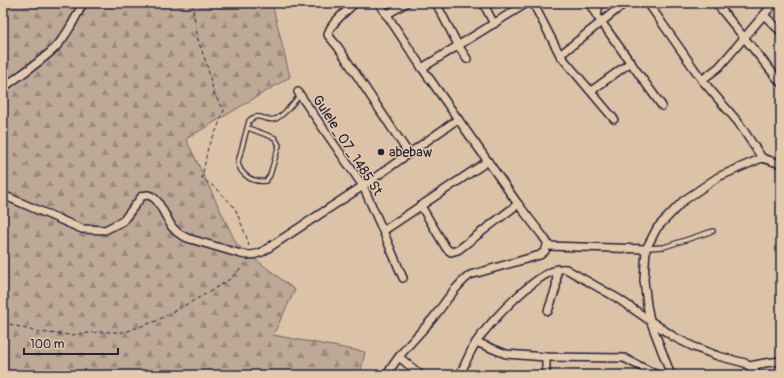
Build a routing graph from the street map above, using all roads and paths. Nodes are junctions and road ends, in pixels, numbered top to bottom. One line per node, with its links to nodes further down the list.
1 (83, 3): 28 (street)
2 (355, 3): 35 (street)
3 (379, 3): 15 (street)
4 (406, 3): 15 (street)
5 (436, 3): 21 (street)
6 (483, 3): 18 (street)
7 (527, 3): 18 (street)
8 (533, 3): 22 (street)
9 (589, 3): 17 (street)
10 (599, 3): 17 (street)
11 (624, 3): 17 (street)
12 (648, 3): 26 (street)
13 (716, 3): 20 (street)
14 (774, 3): 16 (street)
15 (386, 15): 25 (street)
16 (764, 15): 19 (street); 20 (street)
17 (599, 19): 22 (street); 24 (street)
18 (494, 24): 21 (street)
19 (781, 32)
20 (744, 38): 26 (street); 27 (street)
21 (458, 45): 23 (street); 25 (street)
22 (560, 55): 29 (street)
23 (467, 59)
24 (631, 62): 29 (street); 31 (street)
25 (422, 68): 32 (street)
26 (702, 80): 36 (street)
27 (781, 83)
28 (3, 88)
29 (590, 91): 33 (street)
30 (299, 93): 34 (lane); 39 (street, Gulele_07_1485 St)
31 (662, 106)
32 (458, 119): 35 (street); 37 (street)
33 (614, 119)
34 (248, 128): 34 (lane)
35 (409, 154): 39 (street)
36 (762, 158): 38 (street); 46 (street)
37 (488, 161): 41 (street); 42 (street)
38 (781, 164)
39 (362, 186): 40 (street); 43 (street, Gulele_07_1485 St)
40 (3, 195)
41 (518, 204): 42 (street); 45 (street)
42 (422, 206): 43 (street)
43 (383, 231): 48 (street, Gulele_07_1485 St)
44 (713, 231): 46 (lane)
45 (548, 246): 46 (street); 52 (street)
46 (646, 248): 50 (street)
47 (557, 269): 49 (street); 50 (street); 51 (street)
48 (403, 278)
49 (548, 312)
50 (650, 320): 55 (street); 61 (street)
51 (476, 342): 53 (street); 58 (street)
52 (399, 357): 56 (street); 57 (street)
53 (546, 357): 59 (street); 60 (street)
54 (781, 362): 55 (street)
55 (750, 366): 62 (street)
56 (387, 375)
57 (421, 375)
58 (460, 375)
59 (546, 375)
60 (657, 375)
61 (671, 375)
62 (757, 375)

